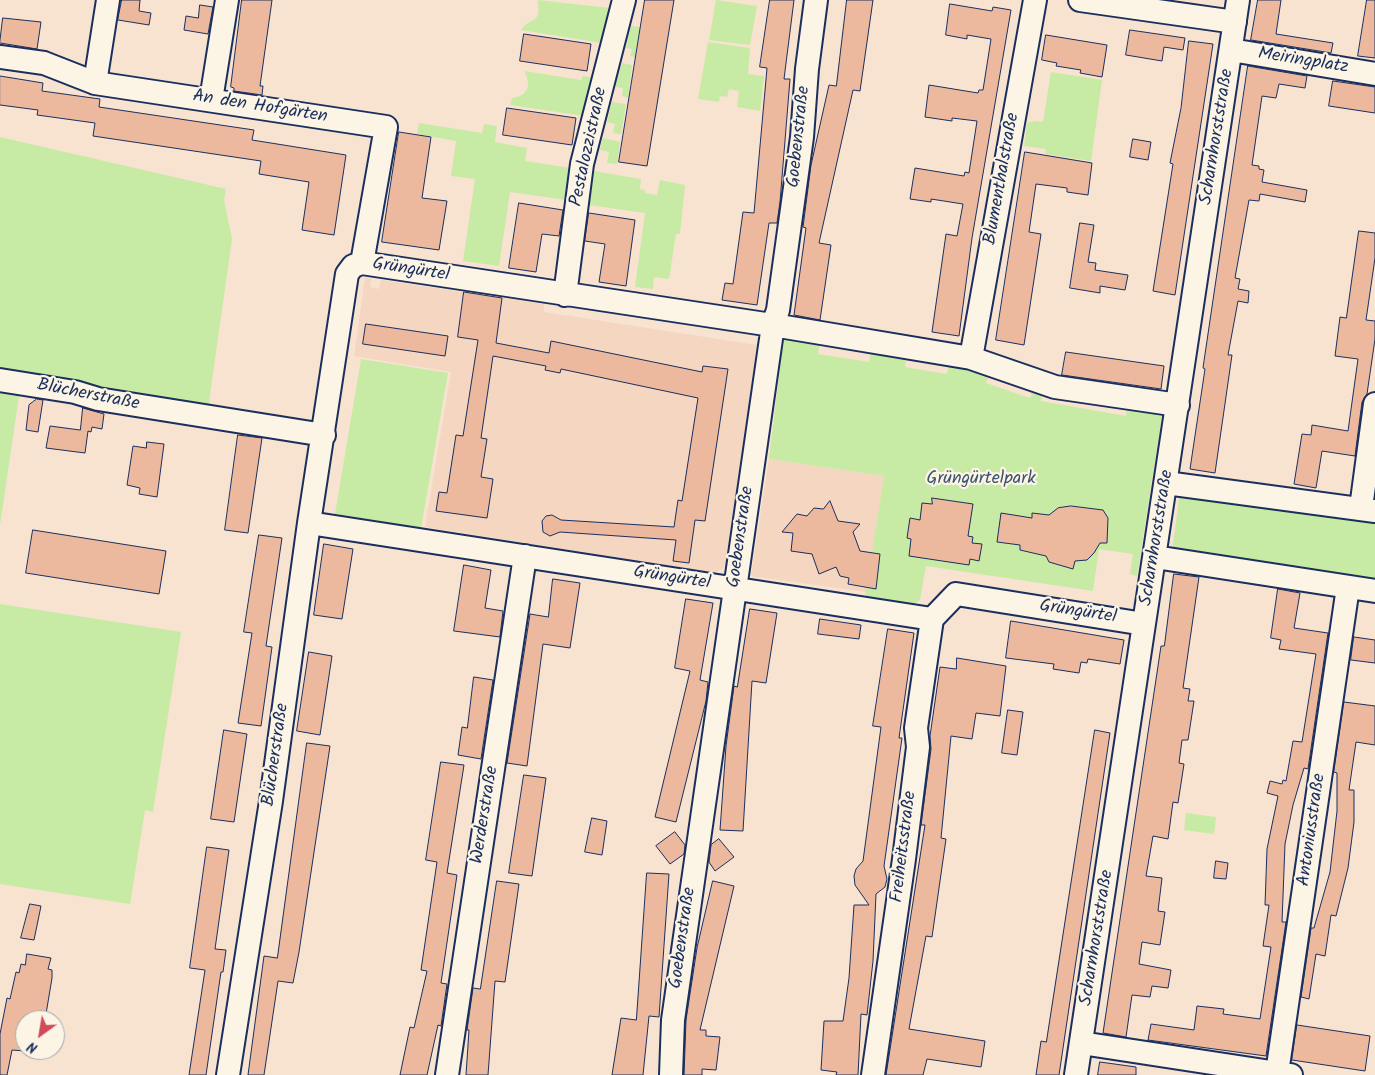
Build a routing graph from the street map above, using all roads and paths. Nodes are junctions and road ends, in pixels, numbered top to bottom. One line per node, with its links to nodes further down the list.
1 (108, 0): 11 (street)
2 (227, 0): 12 (street)
3 (624, 0): 14 (street, Pestalozzistraße)
4 (816, 0): 15 (street, Goebenstraße)
5 (1035, 0): 16 (street, Blumenthalstraße)
6 (1080, 0): 7 (street)
7 (1237, 11): 8 (street, Scharnhorststraße)
8 (1231, 50): 10 (street, Meiringplatz); 18 (street, Scharnhorststraße)
9 (0, 56): 11 (street, An den Hofgärten)
10 (1375, 74)
11 (95, 82): 12 (street, An den Hofgärten)
12 (211, 100): 13 (street, An den Hofgärten)
13 (358, 265): 14 (street, Grüngürtel); 20 (street, Blücherstraße)
14 (565, 295): 15 (street, Grüngürtel)
15 (773, 325): 16 (street, Grüngürtel); 27 (street, Goebenstraße)
16 (971, 358): 18 (street, Grüngürtel)
17 (0, 380): 20 (street, Blücherstraße)
18 (1178, 404): 21 (street, Scharnhorststraße)
19 (1375, 404): 22 (street)
20 (324, 435): 23 (street, Blücherstraße)
21 (1166, 483): 22 (street); 25 (street, Scharnhorststraße)
22 (1368, 509)
23 (309, 523): 24 (street, Grüngürtel); 33 (street, Blücherstraße)
24 (525, 556): 27 (street, Grüngürtel); 34 (street, Werderstraße)
25 (1155, 557): 26 (street); 30 (street, Scharnhorststraße)
26 (1348, 587): 28 (street); 32 (street, Antoniusstraße)
27 (735, 589): 29 (street, Grüngürtel); 35 (street, Goebenstraße)
28 (1375, 591)
29 (932, 619): 30 (street, Grüngürtel); 36 (street, Freiheitsstraße)
30 (1144, 624): 31 (street, Scharnhorststraße)
31 (1081, 1043): 32 (street); 37 (street, Scharnhorststraße)
32 (1284, 1074)
33 (228, 1075)
34 (447, 1075)
35 (670, 1075)
36 (873, 1075)
37 (1076, 1075)

